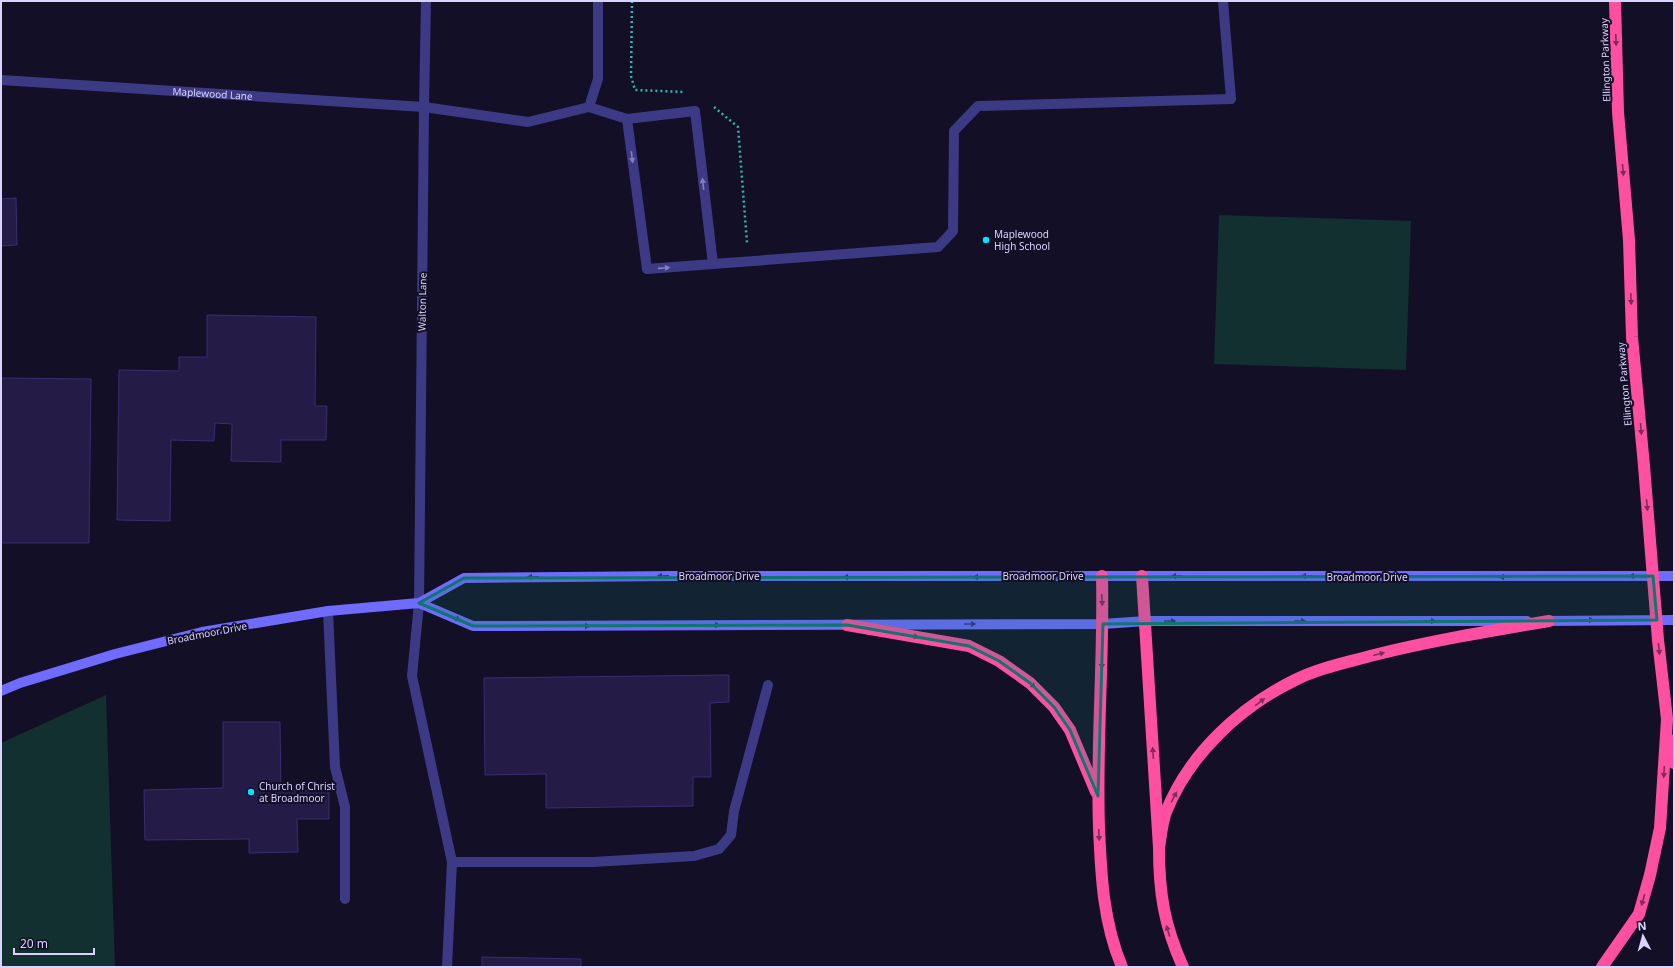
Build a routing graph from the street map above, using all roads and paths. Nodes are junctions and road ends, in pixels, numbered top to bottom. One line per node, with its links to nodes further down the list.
1 (426, 1): 9 (street, Walton Lane)
2 (598, 1): 10 (street)
3 (632, 1): 7 (path)
4 (1223, 1): 13 (street)
5 (1615, 1): 26 (highway, Ellington Parkway, one-way to 26, bridge)
6 (1, 80): 9 (street, Maplewood Lane)
7 (690, 92)
8 (709, 102): 12 (path)
9 (424, 107): 10 (street, Maplewood Lane); 17 (street, Walton Lane)
10 (589, 107): 11 (street)
11 (627, 119): 13 (street, one-way to 13); 13 (street, one-way to 11)
12 (751, 245)
13 (713, 264)
14 (1102, 576): 15 (main road, Broadmoor Drive); 17 (main road, Broadmoor Drive, one-way to 17); 22 (highway, one-way to 22)
15 (1142, 576): 16 (main road, Broadmoor Drive, one-way to 15); 20 (highway)
16 (1674, 576)
17 (419, 603): 18 (main road, Broadmoor Drive); 23 (main road, Broadmoor Drive, one-way to 23); 30 (street, Walton Lane)
18 (328, 610): 25 (main road, Broadmoor Drive); 31 (street)
19 (1674, 620): 21 (main road, Broadmoor Drive, one-way to 19)
20 (1146, 621): 21 (main road, Broadmoor Drive, one-way to 21); 22 (main road, Broadmoor Drive); 29 (highway, one-way to 20)
21 (1549, 621): 29 (highway, one-way to 21)
22 (1103, 624): 23 (main road, Broadmoor Drive, one-way to 22); 28 (highway, one-way to 28)
23 (847, 625): 28 (highway, one-way to 28)
24 (768, 685): 30 (street)
25 (1, 691)
26 (1667, 719): 27 (highway, Ellington Parkway); 35 (highway, one-way to 35)
27 (1674, 763)
28 (1098, 796): 33 (highway, one-way to 33)
29 (1159, 848): 34 (highway, one-way to 29)
30 (452, 862): 32 (street, Walton Lane)
31 (345, 898)
32 (447, 967)
33 (1122, 967)
34 (1183, 967)
35 (1602, 967)

